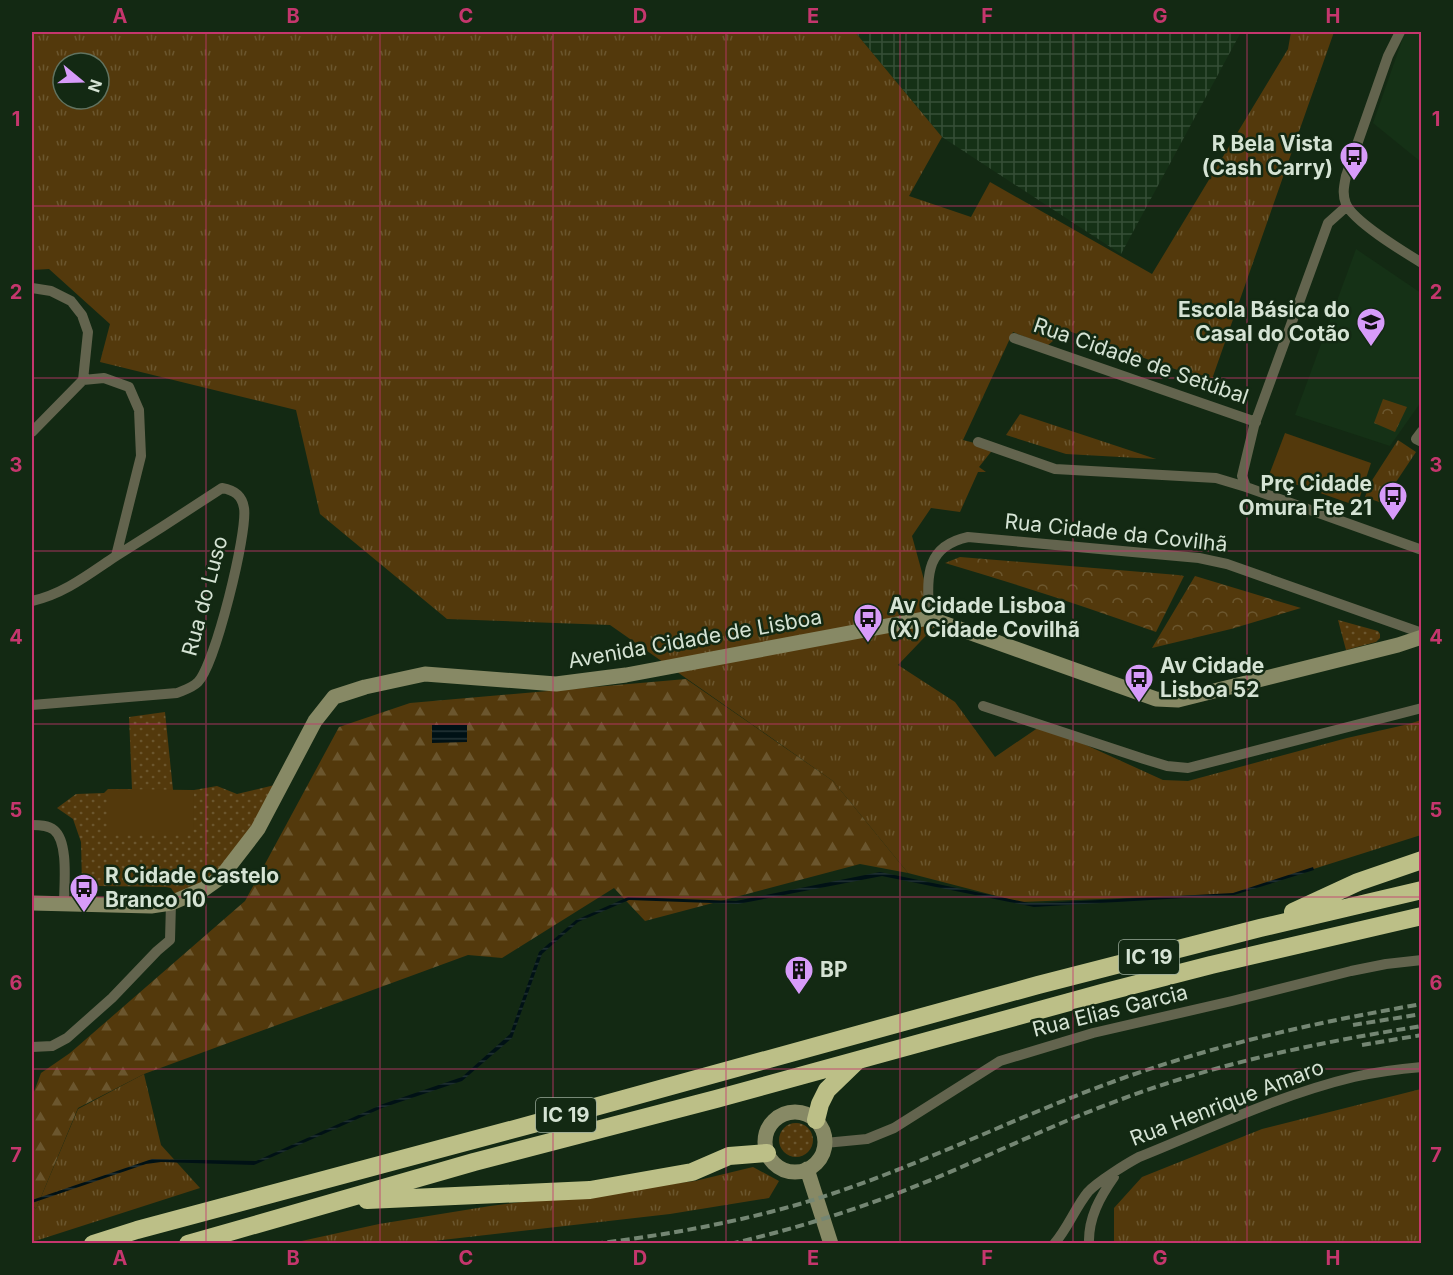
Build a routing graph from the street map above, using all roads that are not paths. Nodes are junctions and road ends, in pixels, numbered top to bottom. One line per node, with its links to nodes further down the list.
1 (1400, 32): 2 (street)
2 (1347, 206): 3 (street); 7 (street)
3 (1422, 263)
4 (32, 288): 6 (street)
5 (1014, 338): 7 (street, Rua Cidade de Setúbal)
6 (82, 380): 9 (street); 14 (street)
7 (1256, 422): 12 (street)
8 (1422, 431): 11 (street)
9 (32, 432)
10 (978, 442): 12 (street)
11 (1422, 442)
12 (1246, 488): 13 (street)
13 (1422, 550)
14 (116, 556): 15 (street); 18 (street, Rua do Luso)
15 (32, 601)
16 (929, 618): 17 (street); 17 (street, Rua Cidade da Covilhã); 25 (street, Avenida Cidade de Lisboa)
17 (1422, 635)
18 (32, 705)
19 (983, 706): 20 (street)
20 (1422, 708)
21 (32, 825): 26 (street)
22 (1422, 860): 28 (highway)
23 (1422, 890): 28 (highway, IC 19)
24 (32, 903): 26 (street, Avenida Cidade de Lisboa)
25 (171, 903): 26 (street, Avenida Cidade de Lisboa); 30 (street)
26 (64, 904)
27 (1422, 916): 31 (highway, IC 19)
28 (1260, 928): 39 (highway, IC 19)
29 (1422, 960): 34 (street, Rua Elias Garcia)
30 (32, 1047)
31 (859, 1060): 33 (highway); 38 (highway, IC 19)
32 (1422, 1067): 37 (street, Rua Henrique Amaro)
33 (816, 1120): 34 (street); 35 (street)
34 (825, 1143): 36 (street)
35 (767, 1153): 36 (street); 38 (highway)
36 (807, 1169): 41 (street)
37 (1119, 1169): 42 (street, Rua Henrique Amaro); 43 (street, Rua Henrique Amaro)
38 (338, 1201): 40 (highway, IC 19)
39 (93, 1244)
40 (188, 1244)
41 (831, 1244)
42 (1054, 1244)
43 (1089, 1244)

